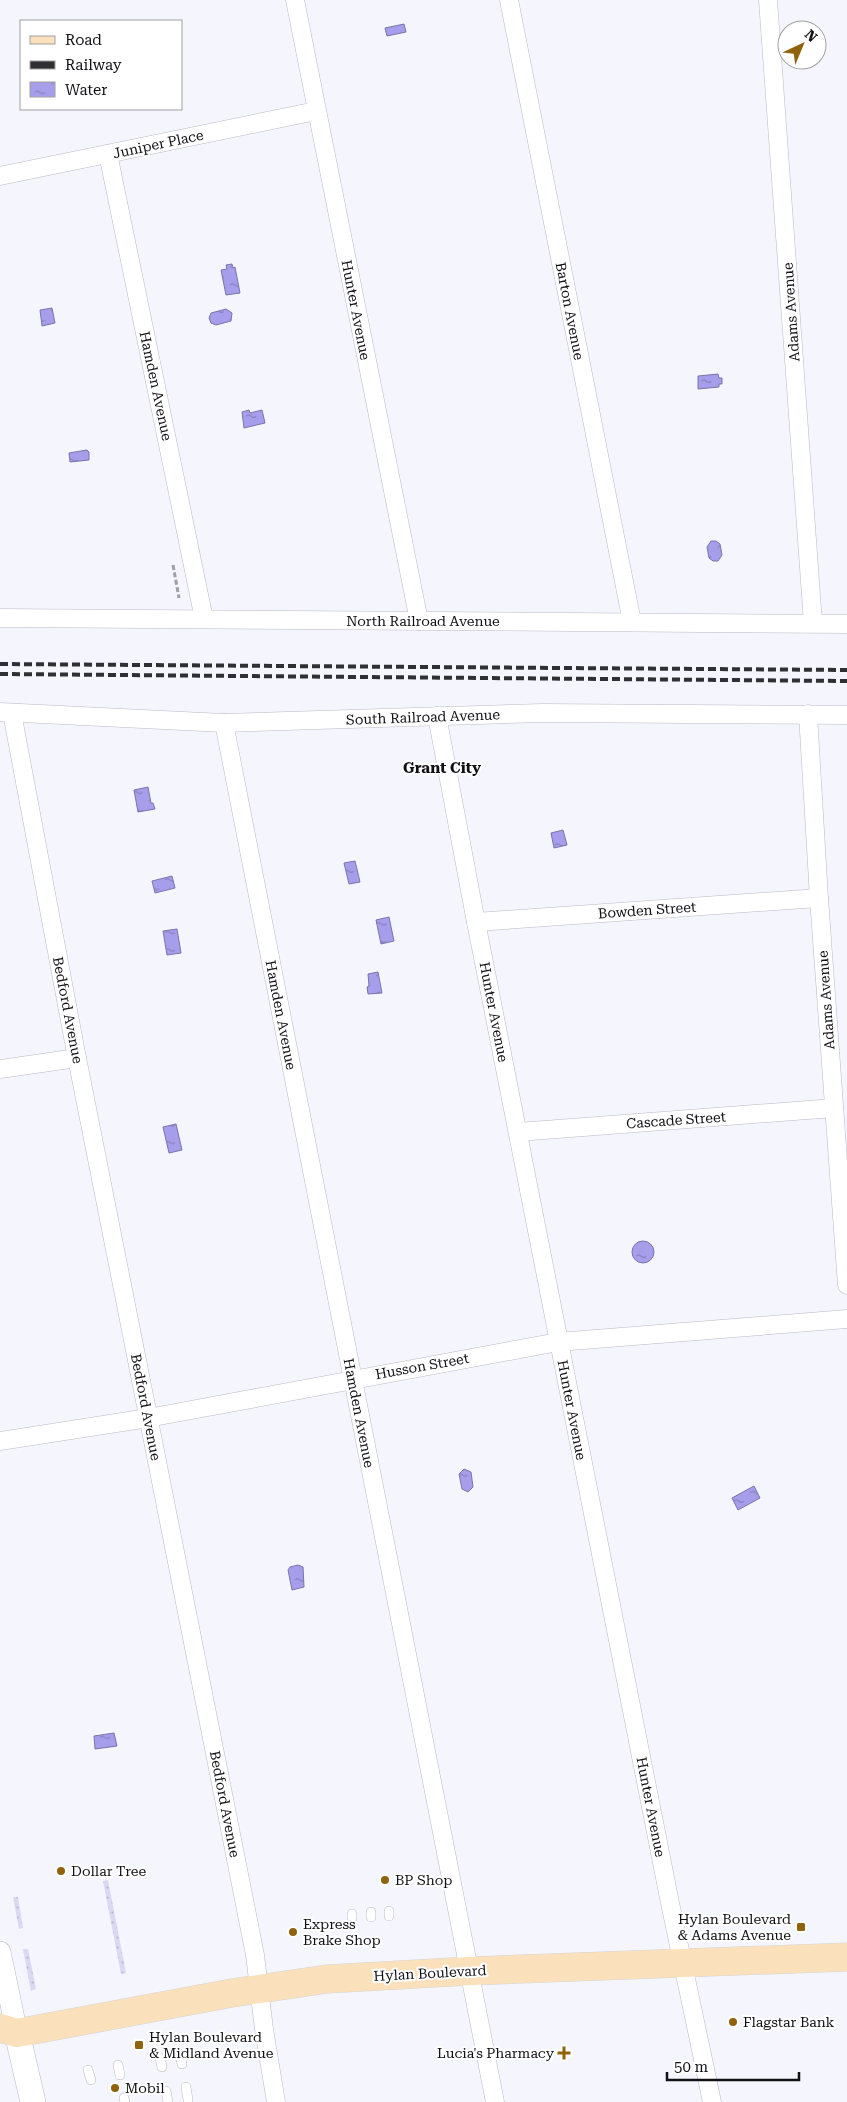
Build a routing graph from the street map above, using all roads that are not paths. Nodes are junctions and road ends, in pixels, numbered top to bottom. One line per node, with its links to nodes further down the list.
1 (295, 0): 4 (street, Hunter Avenue)
2 (509, 0): 10 (street, Barton Avenue)
3 (768, 0): 11 (street, Adams Avenue)
4 (316, 111): 5 (street, Juniper Place); 9 (street, Hunter Avenue)
5 (108, 154): 6 (street, Juniper Place); 8 (street, Hamden Avenue)
6 (0, 176)
7 (0, 618): 8 (street, North Railroad Avenue)
8 (204, 619): 9 (street, North Railroad Avenue)
9 (419, 621): 10 (street, North Railroad Avenue)
10 (632, 622): 11 (street, North Railroad Avenue)
11 (813, 623): 12 (street, North Railroad Avenue)
12 (847, 624)
13 (6, 712): 17 (street, South Railroad Avenue); 20 (street, Bedford Avenue)
14 (808, 714): 15 (street, South Railroad Avenue); 16 (street, South Railroad Avenue); 18 (street, Adams Avenue)
15 (847, 714)
16 (437, 716): 17 (street, South Railroad Avenue); 19 (street, Hunter Avenue)
17 (224, 723): 27 (street, Hamden Avenue)
18 (819, 898): 19 (street, Bowden Street); 22 (street, Adams Avenue)
19 (476, 922): 23 (street, Hunter Avenue)
20 (77, 1058): 21 (street); 28 (street, Bedford Avenue)
21 (0, 1069)
22 (834, 1108): 23 (street, Cascade Street); 24 (street, Adams Avenue)
23 (518, 1132): 26 (street, Hunter Avenue)
24 (847, 1285)
25 (847, 1319): 26 (street, Husson Street)
26 (558, 1342): 27 (street, Husson Street); 32 (street, Hunter Avenue)
27 (352, 1379): 28 (street, Husson Street); 33 (street, Hamden Avenue)
28 (148, 1418): 29 (street, Husson Street); 34 (street, Bedford Avenue)
29 (0, 1441)
30 (0, 1952): 35 (street)
31 (847, 1957): 32 (main road, Hylan Boulevard)
32 (684, 1963): 33 (main road, Hylan Boulevard); 51 (street, Hunter Avenue)
33 (470, 1971): 34 (main road, Hylan Boulevard); 50 (street, Hamden Avenue)
34 (260, 1989): 35 (main road, Hylan Boulevard); 49 (street, Bedford Avenue)
35 (6, 2035): 47 (main road)
36 (180, 2054): 38 (lane)
37 (160, 2058): 40 (lane)
38 (182, 2064)
39 (118, 2065): 42 (lane)
40 (162, 2068)
41 (88, 2070): 43 (lane)
42 (120, 2075)
43 (91, 2080)
44 (186, 2088): 46 (lane)
45 (166, 2091): 48 (lane)
46 (188, 2100)
47 (32, 2102)
48 (168, 2102)
49 (276, 2102)
50 (495, 2102)
51 (712, 2102)

